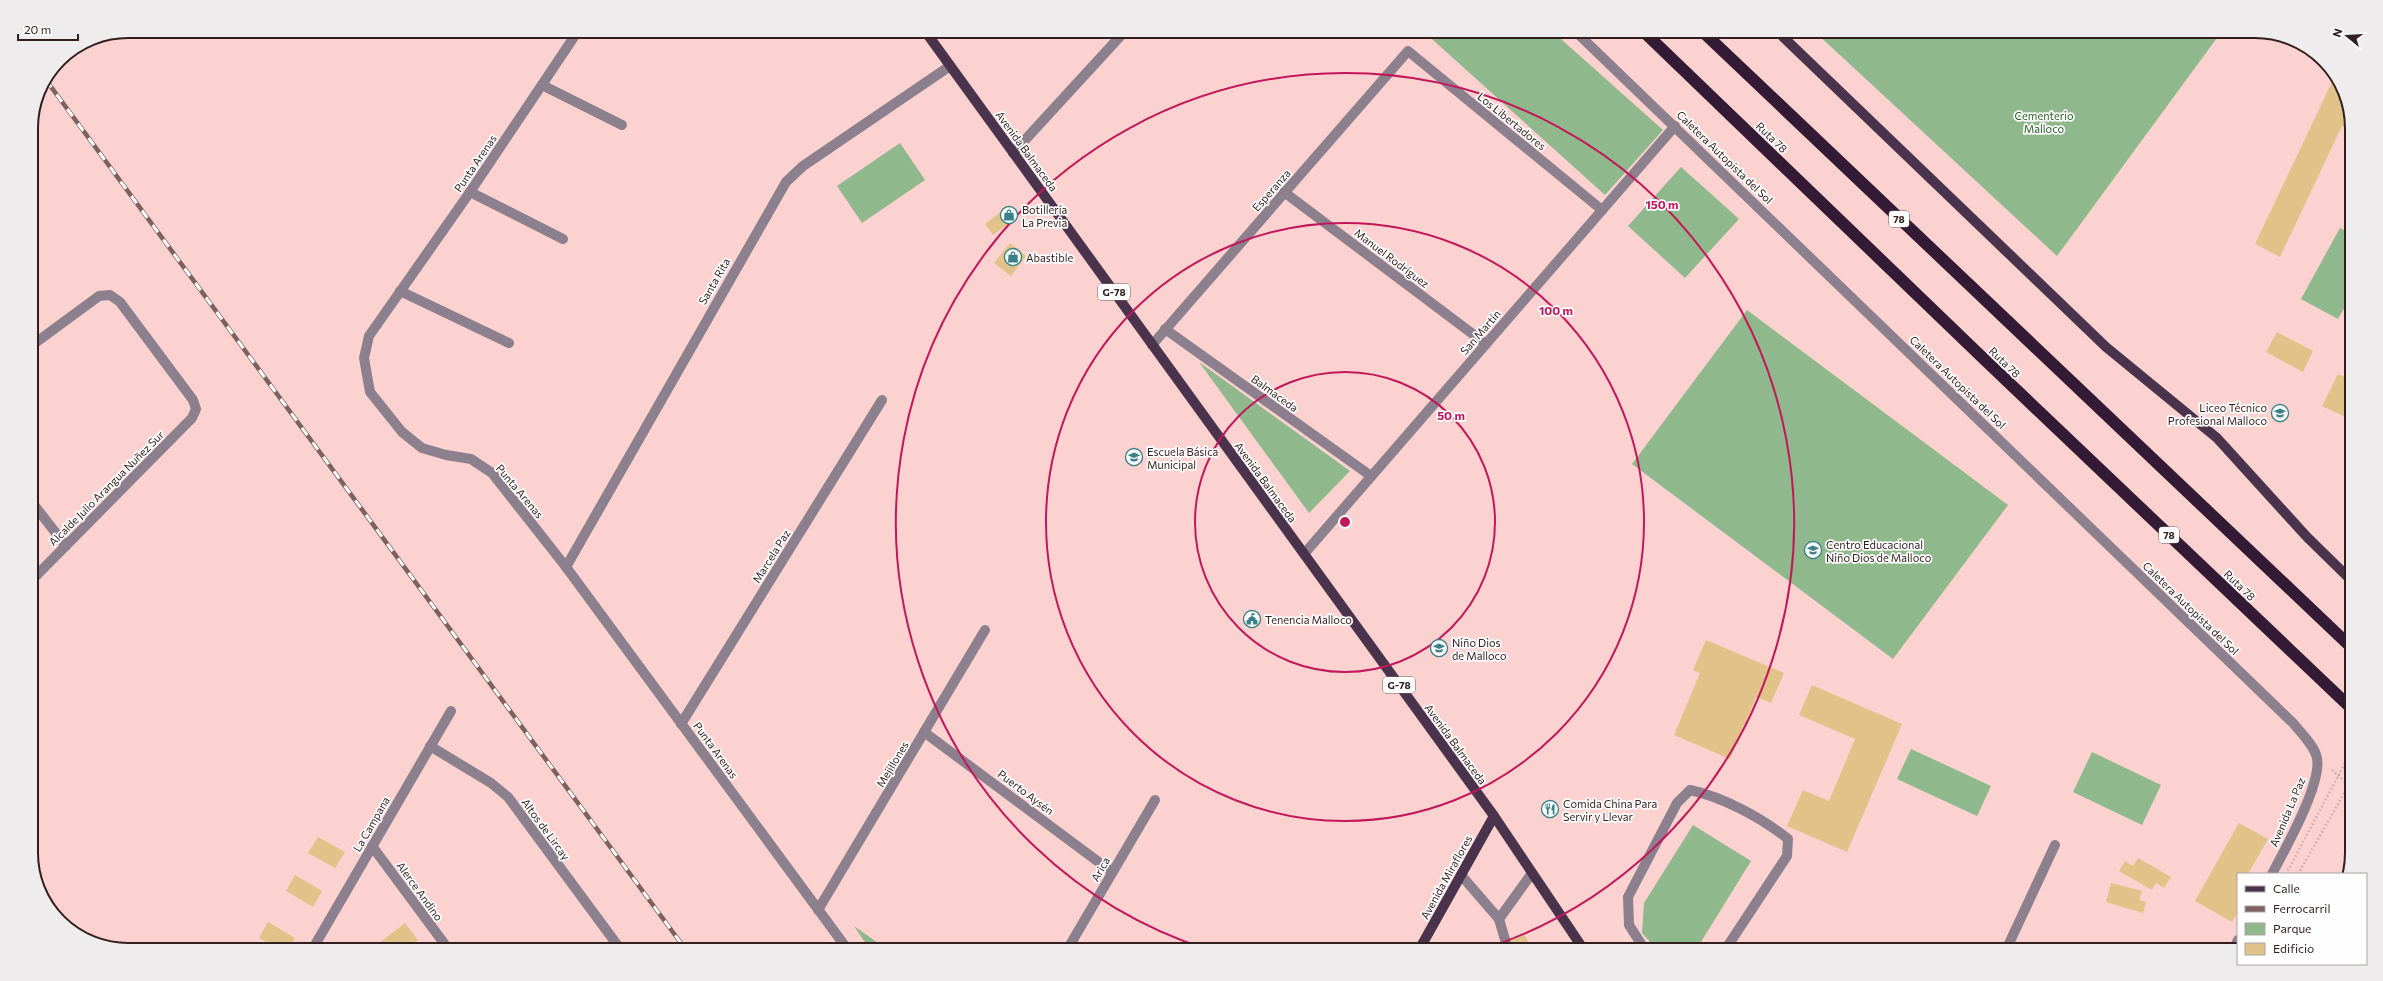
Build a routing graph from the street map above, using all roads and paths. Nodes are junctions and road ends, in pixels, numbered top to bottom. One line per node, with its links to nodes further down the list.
1 (573, 38): 10 (street, Punta Arenas)
2 (929, 38): 9 (main road, Avenida Balmaceda / G-78)
3 (1119, 38): 13 (street)
4 (1582, 38): 12 (street, Caletera Autopista del Sol)
5 (1650, 38): 34 (highway, Ruta 78 / 78)
6 (1709, 38): 33 (highway, 78)
7 (1784, 38): 31 (main road)
8 (1408, 51): 15 (street, Esperanza); 16 (street, Los Libertadores)
9 (950, 66): 13 (main road, Avenida Balmaceda / G-78); 29 (street, Santa Rita)
10 (542, 85): 11 (street); 14 (street, Punta Arenas)
11 (622, 125)
12 (1675, 126): 16 (street, San Martín); 39 (street, Caletera Autopista del Sol)
13 (1013, 153): 22 (main road, Avenida Balmaceda / G-78)
14 (470, 192): 17 (street); 18 (street, Punta Arenas)
15 (1284, 192): 19 (street, Esperanza); 23 (street, Manuel Rodríguez)
16 (1602, 210): 23 (street, San Martín)
17 (563, 239)
18 (400, 291): 21 (street); 29 (street, Punta Arenas)
19 (1165, 329): 22 (street, Esperanza); 25 (street, Balmaceda)
20 (38, 341): 27 (street, Alcalde Julio Arangua Nuñez Sur)
21 (509, 343)
22 (1152, 344): 28 (main road, Avenida Balmaceda / G-78)
23 (1486, 344): 25 (street, San Martín)
24 (882, 400): 36 (street, Marcela Paz)
25 (1371, 476): 28 (street, San Martín)
26 (38, 510): 27 (street)
27 (66, 546): 30 (street, Alcalde Julio Arangua Nuñez Sur)
28 (1304, 554): 43 (main road, Avenida Balmaceda / G-78)
29 (566, 567): 36 (street, Punta Arenas)
30 (38, 574)
31 (2345, 574)
32 (985, 630): 37 (street, Mejillones)
33 (2345, 641)
34 (2345, 702)
35 (451, 711): 38 (street, La Campana)
36 (681, 724): 52 (street, Punta Arenas)
37 (924, 732): 46 (street, Puerto Aysén); 52 (street, Mejillones)
38 (430, 746): 45 (street, La Campana); 56 (street, Altos de Lircay)
39 (2317, 758): 47 (street, Avenida La Paz)
40 (2345, 763): 48 (path, bridge)
41 (2345, 792): 49 (path)
42 (1154, 800): 46 (street, Arica)
43 (1494, 816): 50 (main road, Avenida Balmaceda / G-78); 51 (main road, Avenida Miraflores)
44 (2055, 845): 64 (street)
45 (372, 846): 54 (street, La Campana); 55 (street, Alerce Andino)
46 (1112, 872): 58 (street, Arica)
47 (2272, 873)
48 (2287, 873)
49 (2299, 873)
50 (1532, 874): 53 (street); 61 (main road, Avenida Balmaceda / G-78)
51 (1461, 875): 53 (street); 59 (main road, Avenida Miraflores)
52 (818, 910): 57 (street, Punta Arenas)
53 (1499, 918): 60 (street)
54 (316, 943)
55 (444, 943)
56 (615, 943)
57 (843, 943)
58 (1071, 943)
59 (1424, 943)
60 (1506, 943)
61 (1579, 943)
62 (1641, 943): 63 (street)
63 (1730, 943)
64 (2009, 943)

